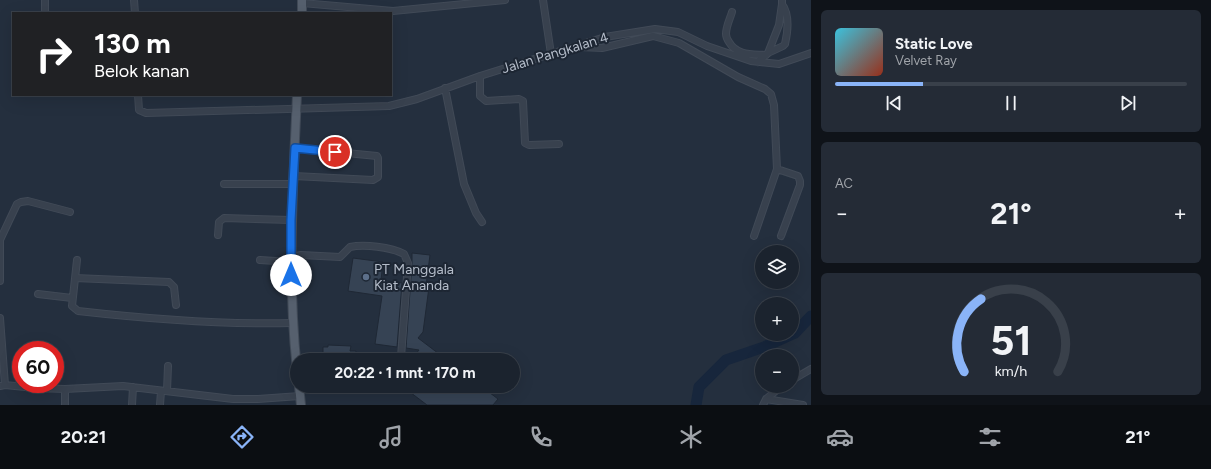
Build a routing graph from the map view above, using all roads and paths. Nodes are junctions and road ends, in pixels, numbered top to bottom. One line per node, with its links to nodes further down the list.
1 (44, 0): 7 (street)
2 (134, 0): 8 (street)
3 (505, 0): 5 (street)
4 (543, 0): 12 (street)
5 (302, 2)
6 (782, 2): 13 (street); 13 (street)
7 (46, 12)
8 (135, 12)
9 (732, 12): 13 (street)
10 (574, 47): 12 (street, Jalan Pangkalan 4); 14 (street, Jalan Pangkalan 4); 22 (street)
11 (811, 53): 14 (street, Jalan Pangkalan 4)
12 (551, 54): 15 (street, Jalan Pangkalan 4)
13 (767, 54): 14 (street)
14 (758, 62)
15 (480, 76): 16 (street, Jalan Pangkalan 4); 20 (street)
16 (445, 88): 19 (street, Jalan Pangkalan 4); 27 (street)
17 (138, 96): 19 (street, Jalan Pangkalan 4)
18 (297, 96): 19 (main road)
19 (297, 109): 21 (main road)
20 (560, 144)
21 (295, 148): 23 (main road); 23 (street)
22 (778, 169): 29 (street); 30 (street)
23 (293, 180): 24 (street); 26 (main road)
24 (224, 184)
25 (70, 212): 31 (street)
26 (291, 220): 28 (street); 34 (main road)
27 (482, 222)
28 (218, 235)
29 (754, 236)
30 (781, 236)
31 (0, 240): 36 (street)
32 (78, 260): 35 (street)
33 (260, 260): 34 (street)
34 (291, 260): 41 (main road); 43 (street)
35 (75, 278): 38 (street); 39 (street)
36 (0, 281)
37 (38, 294): 38 (street)
38 (72, 298): 41 (street)
39 (176, 305)
40 (0, 318): 47 (street)
41 (292, 323): 42 (main road)
42 (296, 353)
43 (401, 353)
44 (168, 366): 50 (street)
45 (811, 369): 46 (street)
46 (808, 373)
47 (3, 386): 49 (street)
48 (133, 387): 49 (street); 50 (street); 56 (street)
49 (66, 389): 55 (street)
50 (164, 391): 53 (street); 57 (street)
51 (300, 393): 53 (main road)
52 (775, 393): 54 (street)
53 (300, 396): 58 (main road)
54 (765, 402): 59 (street)
55 (65, 405)
56 (132, 405)
57 (160, 405)
58 (301, 405)
59 (803, 405)

